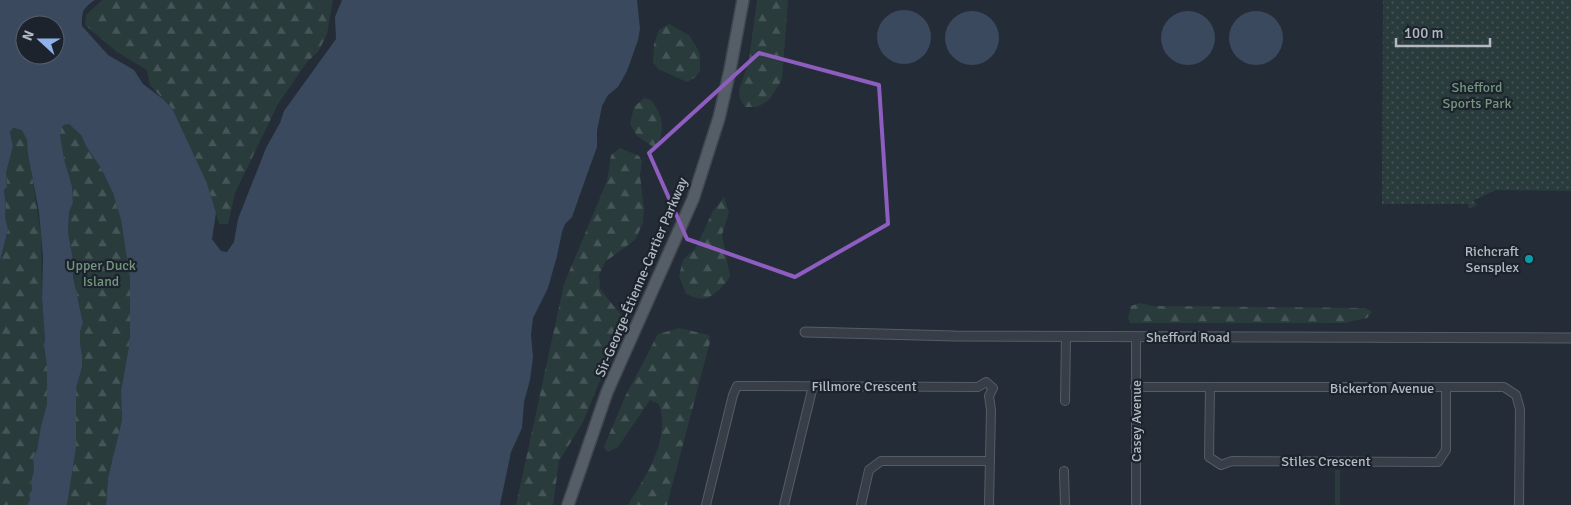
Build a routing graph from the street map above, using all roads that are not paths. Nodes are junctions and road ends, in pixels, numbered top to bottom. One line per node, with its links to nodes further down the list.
1 (743, 0): 13 (main road, Sir-George-Étienne-Cartier Parkway)
2 (805, 332): 3 (street, Shefford Road)
3 (1066, 336): 4 (street, Shefford Road); 10 (street)
4 (1136, 337): 5 (street, Shefford Road); 7 (street, Casey Avenue)
5 (1571, 338)
6 (813, 386): 11 (street, Fillmore Crescent); 14 (street, Fillmore Crescent); 15 (street)
7 (1136, 387): 8 (street, Bickerton Avenue); 19 (street, Casey Avenue)
8 (1210, 387): 9 (street, Bickerton Avenue); 9 (street, Stiles Crescent)
9 (1446, 388): 20 (street, Bickerton Avenue)
10 (1065, 401)
11 (990, 461): 16 (street); 17 (street, Fillmore Crescent)
12 (1064, 471): 18 (street)
13 (568, 505)
14 (706, 505)
15 (784, 505)
16 (861, 505)
17 (989, 505)
18 (1065, 505)
19 (1136, 505)
20 (1519, 505)

